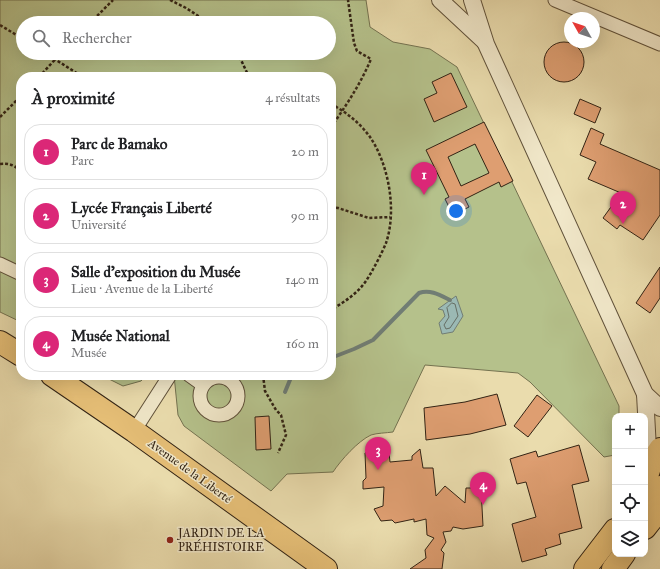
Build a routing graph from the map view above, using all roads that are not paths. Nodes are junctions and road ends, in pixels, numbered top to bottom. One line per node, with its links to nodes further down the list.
1 (440, 0): 4 (street)
2 (472, 0): 4 (street)
3 (556, 0): 5 (street)
4 (486, 44): 14 (street)
5 (660, 44)
6 (0, 264): 7 (street)
7 (16, 272)
8 (0, 342): 9 (highway)
9 (16, 352)
10 (59, 380): 16 (highway, Avenue de la Liberté)
11 (167, 380): 16 (street)
12 (196, 380): 13 (street)
13 (203, 385)
14 (645, 394): 15 (street); 18 (street)
15 (660, 408)
16 (134, 431): 22 (highway, Avenue de la Liberté)
17 (660, 449): 18 (highway)
18 (652, 501)
19 (612, 534): 23 (highway)
20 (612, 553): 24 (highway)
21 (622, 557): 25 (highway)
22 (326, 569)
23 (585, 569)
24 (600, 569)
25 (613, 569)

